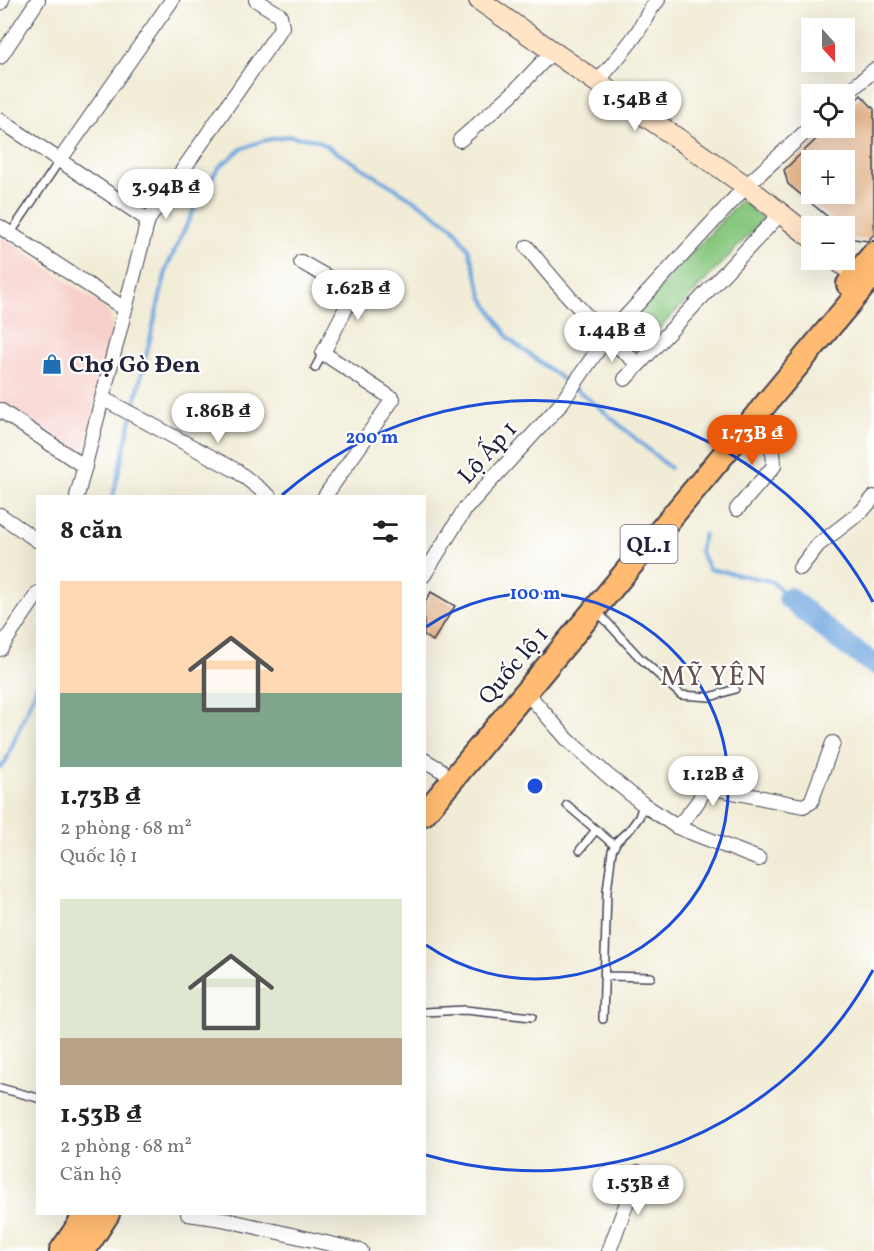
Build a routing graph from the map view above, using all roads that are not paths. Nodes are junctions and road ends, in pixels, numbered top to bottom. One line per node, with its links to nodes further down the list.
1 (38, 0): 7 (street)
2 (172, 0): 14 (street)
3 (256, 0): 17 (street)
4 (479, 0): 6 (main road)
5 (658, 0): 9 (street)
6 (552, 52): 9 (main road); 13 (street)
7 (0, 57)
8 (874, 70): 10 (street)
9 (597, 82): 15 (main road)
10 (855, 86)
11 (0, 120): 14 (street)
12 (801, 136): 15 (street, Lộ Ấp 1)
13 (460, 140)
14 (60, 160): 17 (street); 19 (lane)
15 (746, 186): 16 (main road); 26 (street, Lộ Ấp 1)
16 (782, 213): 18 (main road); 28 (street)
17 (148, 220): 25 (street)
18 (801, 229)
19 (5, 230): 25 (street)
20 (527, 247): 26 (street)
21 (874, 253): 24 (highway, Quốc lộ 1 / QL.1)
22 (301, 262): 27 (street)
23 (851, 270): 24 (main road)
24 (867, 281): 33 (highway, Quốc lộ 1 / QL.1); 50 (highway, Quốc lộ 1 / QL.1)
25 (125, 309): 31 (street)
26 (606, 338): 28 (street); 43 (street, Lộ Ấp 1)
27 (323, 353): 29 (lane); 37 (street)
28 (638, 364): 30 (street)
29 (315, 368)
30 (625, 379)
31 (102, 398): 34 (street); 36 (street)
32 (0, 410): 34 (street)
33 (752, 421): 39 (street); 45 (highway, Quốc lộ 1 / QL.1)
34 (85, 467): 35 (street)
35 (77, 495)
36 (268, 495)
37 (326, 495)
38 (874, 497): 42 (street)
39 (737, 509)
40 (0, 515): 41 (street)
41 (36, 540)
42 (800, 568)
43 (426, 572)
44 (36, 596): 46 (street)
45 (595, 609): 47 (lane); 48 (highway, Quốc lộ 1 / QL.1)
46 (0, 649)
47 (735, 689)
48 (526, 692): 54 (street); 56 (highway, Quốc lộ 1 / QL.1)
49 (833, 743): 53 (street)
50 (433, 765): 52 (highway, Quốc lộ 1 / QL.1)
51 (709, 768): 53 (street)
52 (426, 784)
53 (707, 787): 57 (street)
54 (643, 804): 57 (street); 59 (lane)
55 (567, 806): 58 (lane)
56 (426, 812)
57 (677, 827): 61 (street)
58 (595, 831): 59 (lane); 60 (lane)
59 (614, 845): 62 (lane)
60 (580, 850)
61 (759, 859)
62 (605, 976): 63 (lane); 66 (lane)
63 (651, 977)
64 (426, 1012): 65 (lane)
65 (532, 1017)
66 (603, 1019)
67 (0, 1088): 68 (lane)
68 (36, 1097)
69 (638, 1172): 77 (street)
70 (85, 1215): 74 (highway)
71 (107, 1215): 75 (highway)
72 (192, 1215): 73 (street)
73 (332, 1248): 76 (street)
74 (61, 1251)
75 (84, 1251)
76 (361, 1251)
77 (609, 1251)

